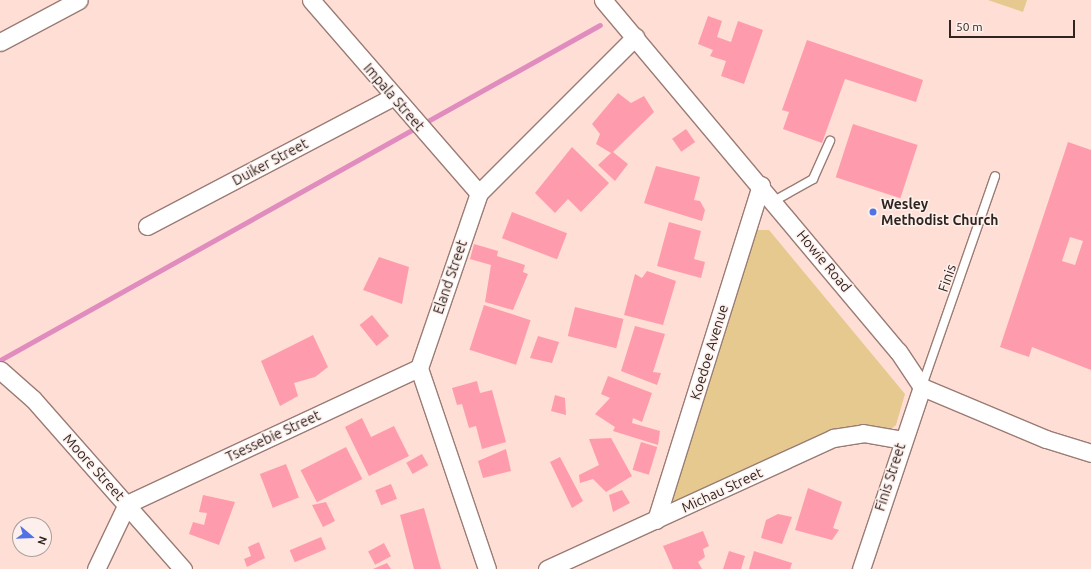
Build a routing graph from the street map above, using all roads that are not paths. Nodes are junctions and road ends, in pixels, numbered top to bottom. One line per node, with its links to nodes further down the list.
1 (80, 0): 5 (street)
2 (311, 0): 6 (street, Impala Street)
3 (604, 0): 4 (street, Howie Road)
4 (635, 37): 9 (street, Howie Road); 10 (street, Eland Street)
5 (0, 42)
6 (393, 97): 10 (street, Impala Street); 12 (street, Duiker Street)
7 (830, 141): 11 (lane)
8 (995, 176): 15 (lane, Finis)
9 (761, 185): 11 (street, Howie Road); 19 (street, Koedoe Avenue)
10 (479, 193): 13 (street, Eland Street)
11 (774, 201): 15 (street, Howie Road)
12 (147, 226)
13 (419, 368): 18 (street, Tsessebie Street); 22 (street)
14 (0, 370): 18 (street, Moore Street)
15 (922, 387): 16 (street, Finis Street); 17 (street)
16 (902, 440): 19 (street, Michau Street); 24 (street, Finis Street)
17 (1091, 453)
18 (127, 504): 20 (street); 21 (street, Moore Street)
19 (656, 520): 23 (street, Michau Street)
20 (96, 569)
21 (183, 569)
22 (487, 569)
23 (547, 569)
24 (861, 569)

